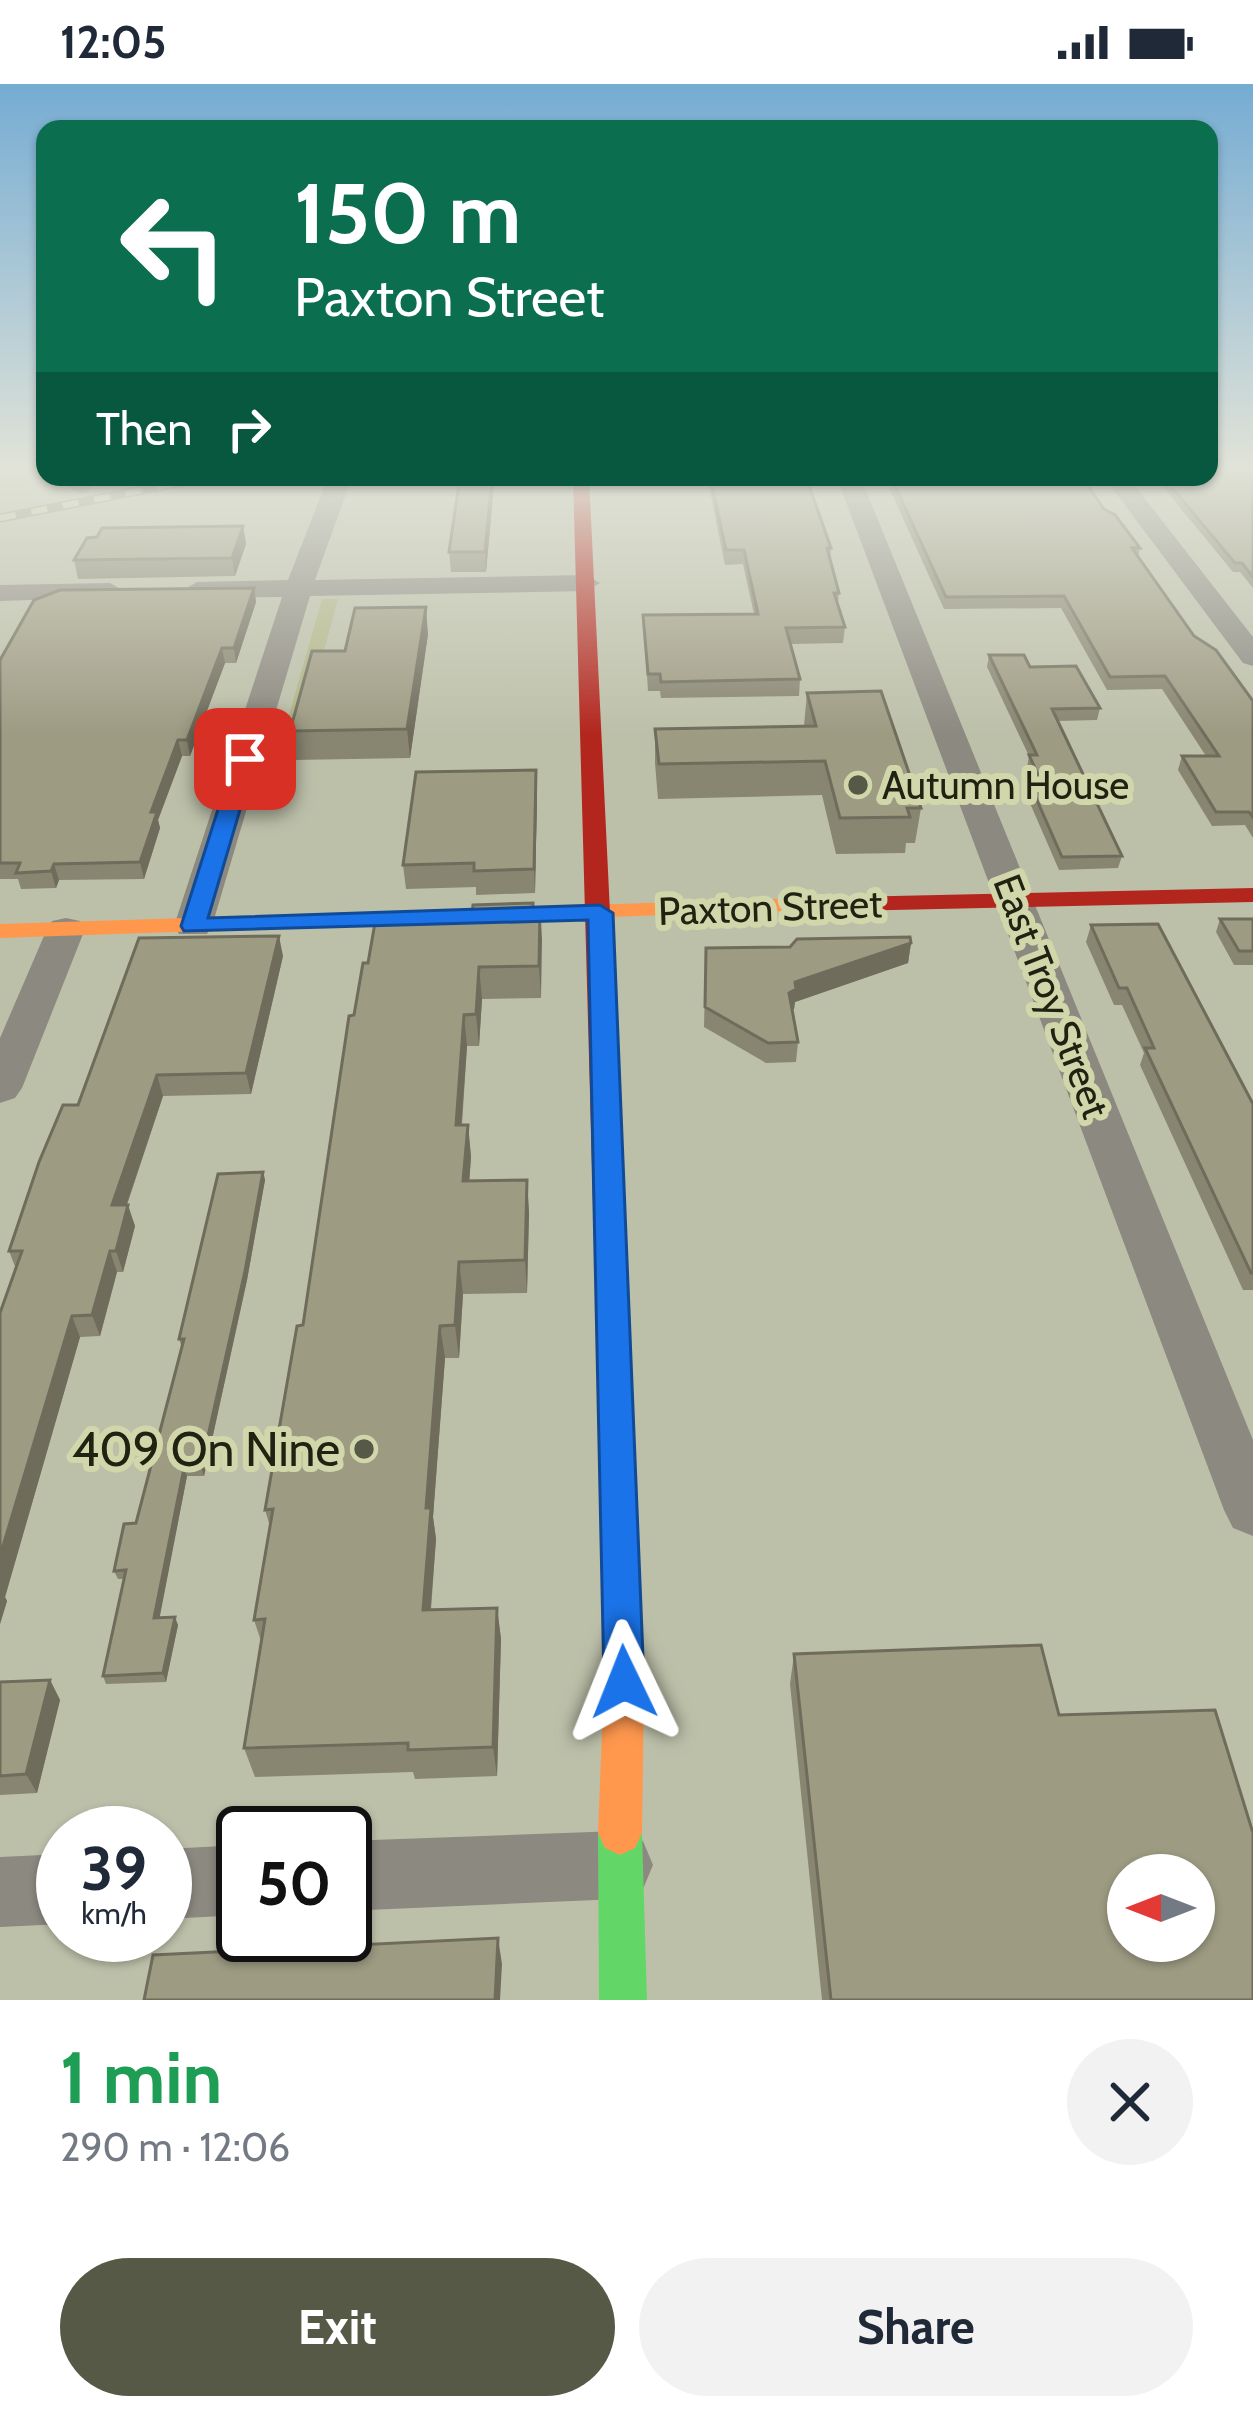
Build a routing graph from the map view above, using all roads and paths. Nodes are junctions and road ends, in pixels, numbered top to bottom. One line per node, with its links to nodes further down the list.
1 (311, 554): 6 (street)
2 (585, 554): 5 (main road)
3 (878, 554): 10 (street, East Troy Street)
4 (1175, 554): 8 (street)
5 (586, 583): 6 (street); 11 (main road)
6 (299, 588): 7 (street); 12 (street)
7 (3, 598)
8 (1253, 657)
9 (1253, 896): 10 (main road, Paxton Street)
10 (1016, 901): 11 (main road, Paxton Street); 16 (street, East Troy Street)
11 (600, 913): 12 (main road, Paxton Street); 17 (main road)
12 (193, 926): 13 (main road, Paxton Street)
13 (66, 929): 14 (main road, Paxton Street); 15 (street)
14 (0, 931)
15 (0, 1088)
16 (1253, 1510)
17 (619, 1865): 18 (street); 21 (main road)
18 (372, 1875)
19 (36, 1890): 20 (street)
20 (0, 1892)
21 (622, 2000)

